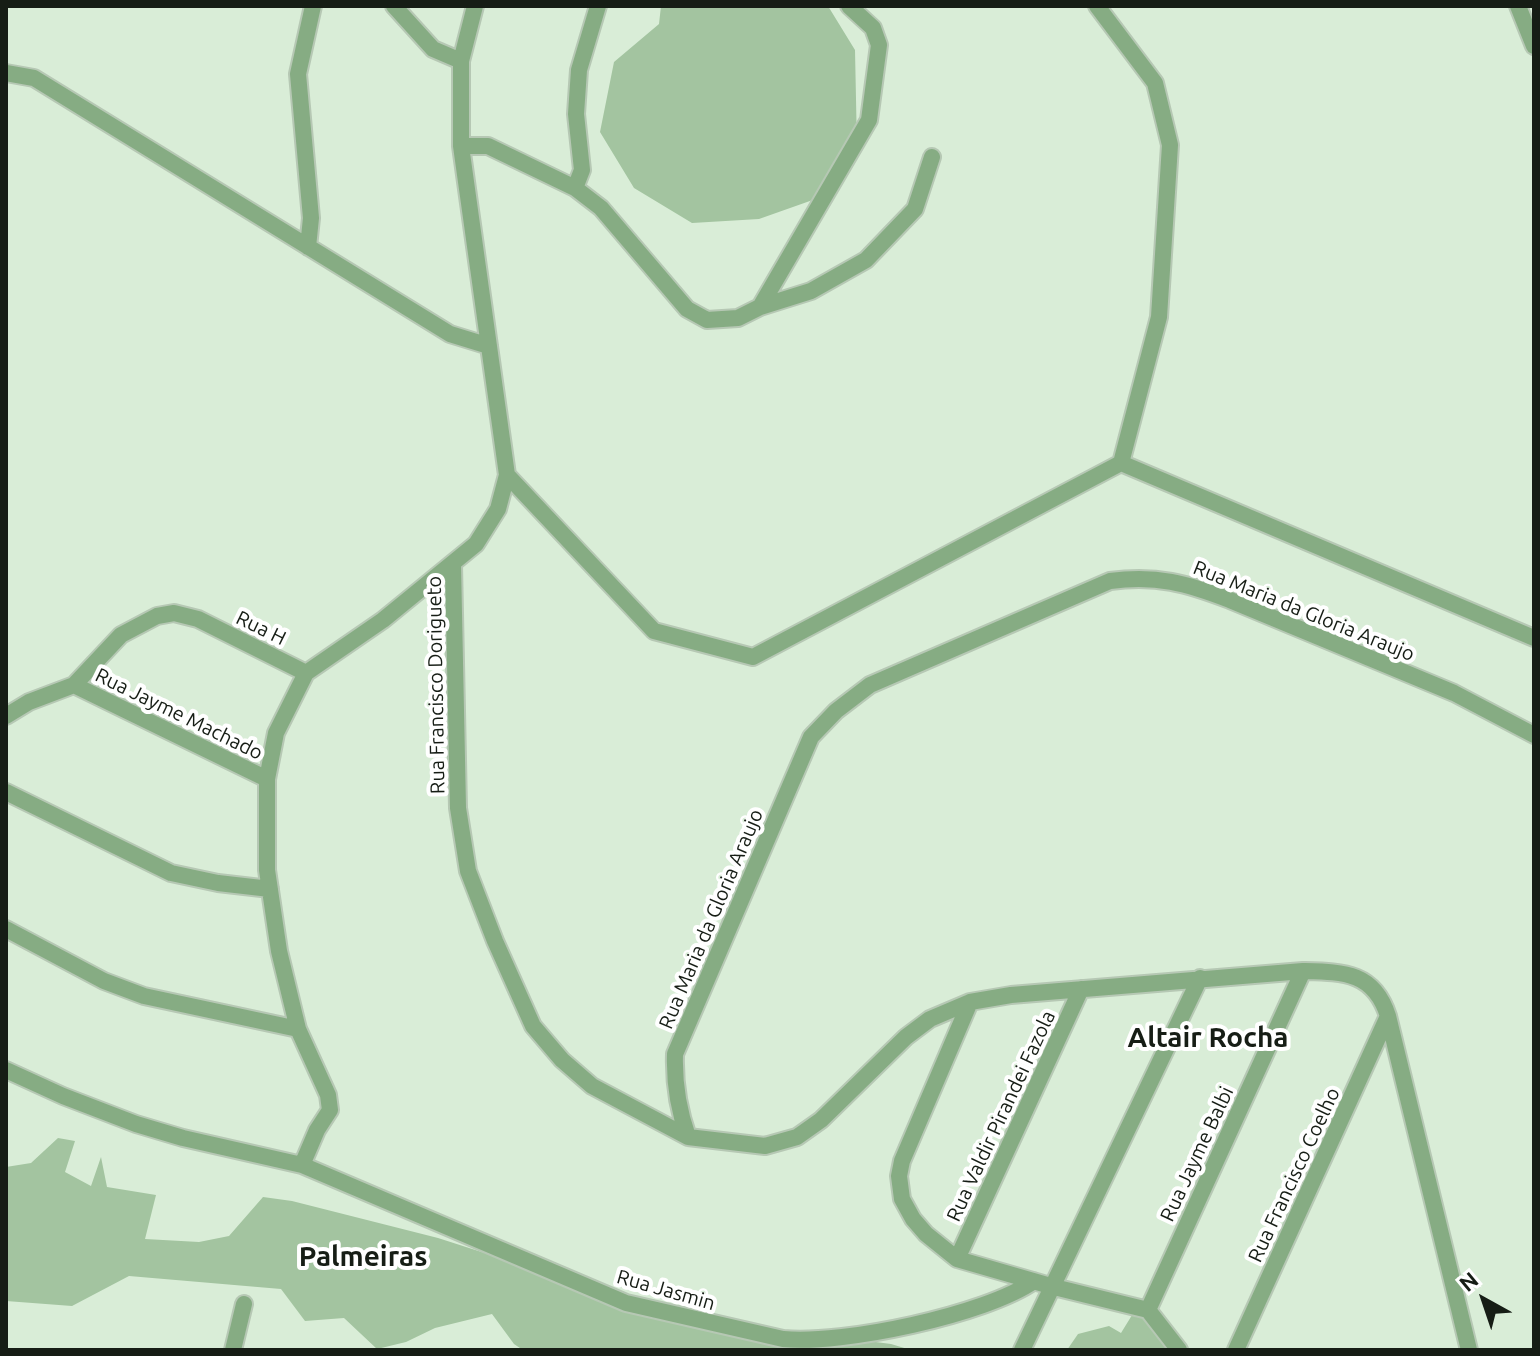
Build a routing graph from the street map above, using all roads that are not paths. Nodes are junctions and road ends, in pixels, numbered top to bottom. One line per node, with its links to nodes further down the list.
1 (313, 6): 14 (street)
2 (394, 6): 9 (street)
3 (475, 6): 9 (street, Rua Francisco Dorigueto)
4 (598, 6): 13 (street)
5 (849, 6): 15 (street)
6 (1097, 6): 17 (street)
7 (1518, 6): 8 (street)
8 (1534, 46)
9 (461, 61): 11 (street, Rua Francisco Dorigueto)
10 (6, 73): 14 (street)
11 (461, 146): 13 (street); 16 (street, Rua Francisco Dorigueto)
12 (932, 157): 15 (street)
13 (575, 188): 15 (street)
14 (308, 247): 16 (street)
15 (760, 307)
16 (489, 346): 18 (street, Rua Francisco Dorigueto)
17 (1121, 463): 18 (street); 20 (street)
18 (507, 475): 19 (street, Rua Francisco Dorigueto)
19 (453, 565): 21 (street); 38 (street, Rua Francisco Dorigueto)
20 (1534, 638)
21 (306, 673): 22 (street, Rua H); 27 (street)
22 (74, 685): 24 (street); 27 (street, Rua Jayme Machado)
23 (6, 698): 24 (street)
24 (29, 702): 25 (street)
25 (6, 716)
26 (1534, 735): 38 (street, Rua Maria da Gloria Araujo)
27 (267, 779): 29 (street)
28 (6, 792): 29 (street)
29 (270, 889): 36 (street)
30 (6, 929): 36 (street)
31 (1303, 971): 32 (street); 35 (street); 44 (street, Rua Jayme Balbi)
32 (1200, 978): 33 (street); 42 (street)
33 (1081, 989): 34 (street); 40 (street, Rua Valdir Pirandei Fazola)
34 (970, 1002): 38 (street); 40 (street)
35 (1388, 1016): 48 (street, Rua Francisco Coelho); 49 (street)
36 (298, 1029): 39 (street)
37 (6, 1070): 39 (street, Rua Jasmin)
38 (688, 1137)
39 (302, 1165): 41 (street, Rua Jasmin)
40 (957, 1259): 41 (street)
41 (1034, 1281): 42 (street)
42 (1054, 1287): 44 (street); 46 (street)
43 (244, 1304): 45 (street)
44 (1148, 1310): 47 (street)
45 (233, 1350)
46 (1022, 1350)
47 (1179, 1350)
48 (1236, 1350)
49 (1469, 1350)

